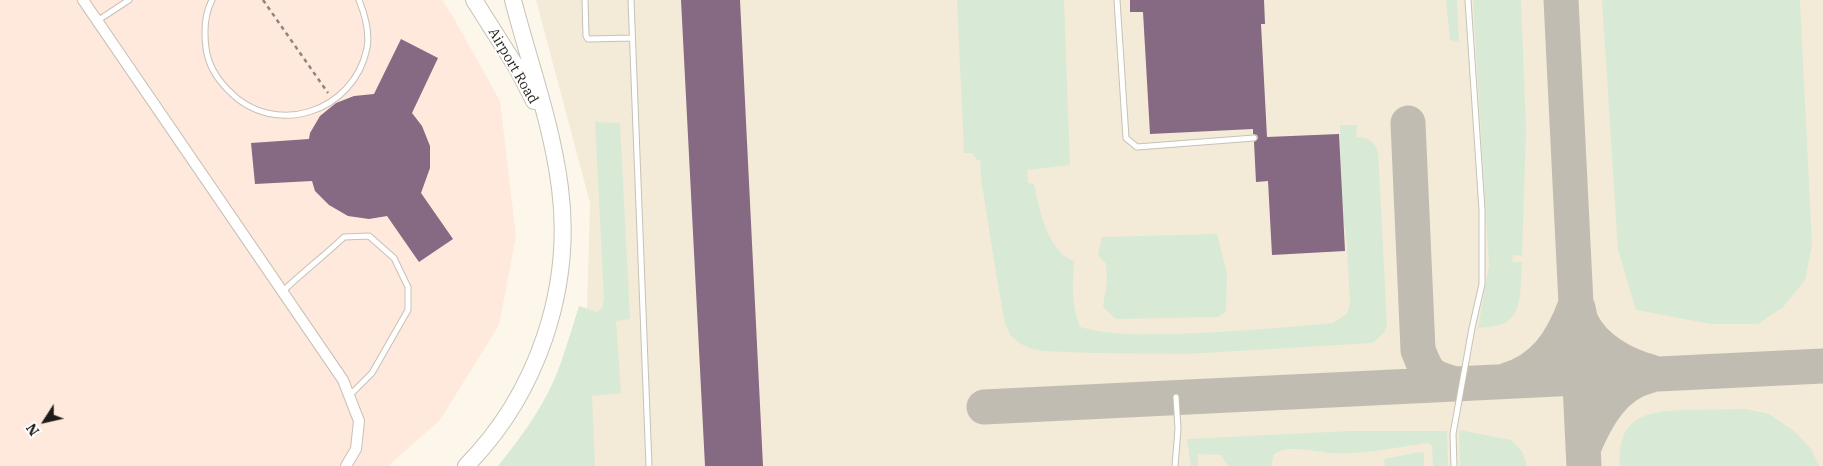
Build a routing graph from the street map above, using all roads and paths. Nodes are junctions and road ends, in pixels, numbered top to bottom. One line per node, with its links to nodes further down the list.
1 (83, 0): 12 (street)
2 (129, 0): 12 (lane)
3 (212, 0): 14 (lane)
4 (263, 0): 14 (path)
5 (359, 0): 14 (lane)
6 (474, 0): 15 (main road, Airport Road)
7 (513, 0): 15 (main road)
8 (585, 0): 13 (lane)
9 (631, 0): 13 (lane)
10 (1117, 0): 16 (lane)
11 (1468, 0): 24 (lane)
12 (97, 21): 17 (street)
13 (632, 38): 22 (lane)
14 (333, 100)
15 (549, 133): 21 (main road)
16 (1254, 138)
17 (283, 292): 18 (street); 18 (lane)
18 (349, 395): 20 (street)
19 (1176, 397): 23 (lane)
20 (346, 466)
21 (466, 466)
22 (649, 466)
23 (1175, 466)
24 (1454, 466)

